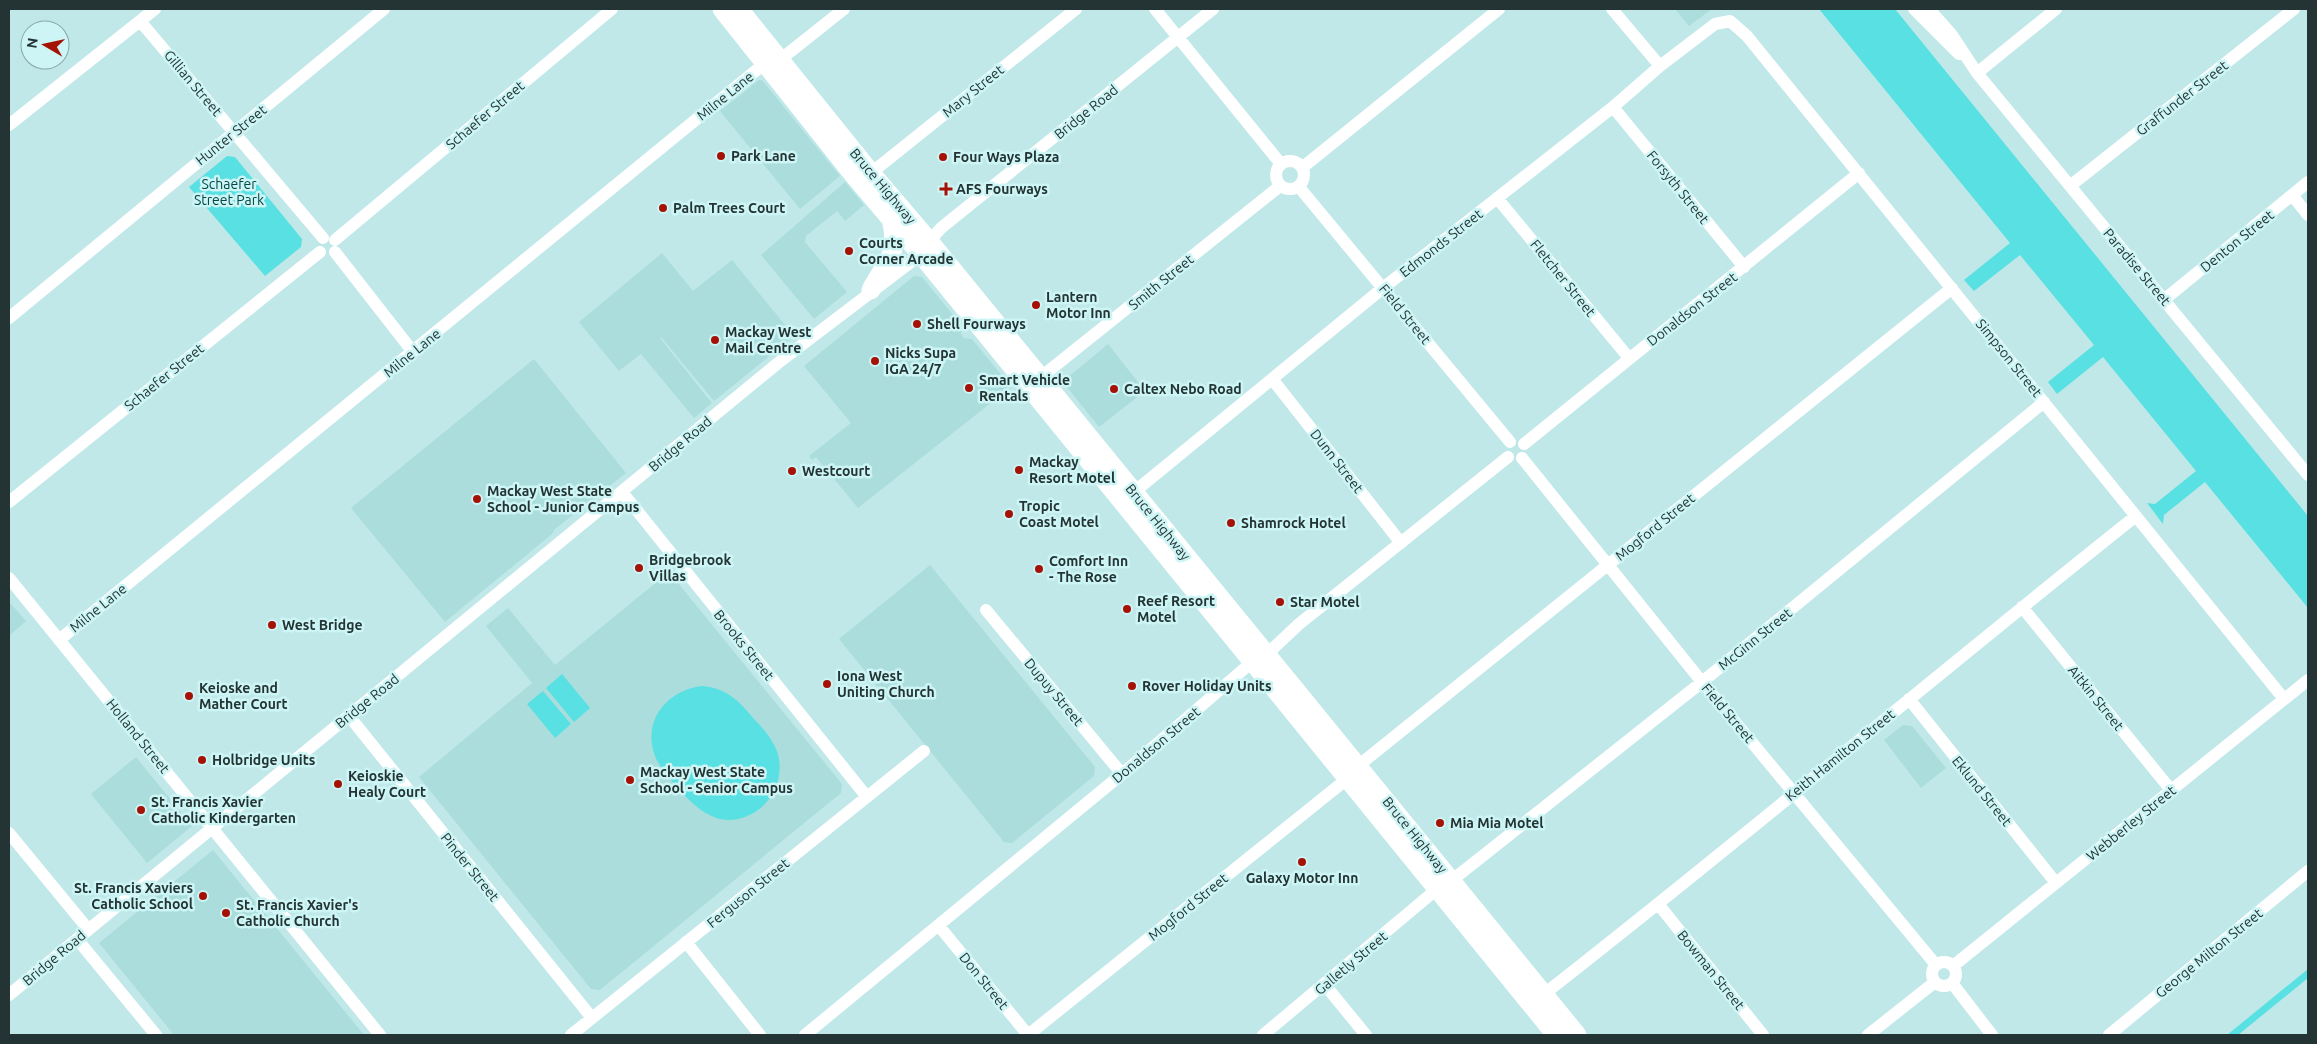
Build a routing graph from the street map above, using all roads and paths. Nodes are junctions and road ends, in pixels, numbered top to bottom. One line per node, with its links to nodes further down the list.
1 (155, 9): 16 (street)
2 (384, 9): 25 (street, Hunter Street)
3 (612, 9): 38 (street, Schaefer Street)
4 (722, 9): 19 (highway, Bruce Highway)
5 (740, 9): 19 (highway, Bruce Highway)
6 (844, 9): 19 (street, Milne Lane)
7 (1076, 9): 28 (street, Mary Street)
8 (1155, 9): 18 (street)
9 (1213, 9): 18 (street, Bridge Road)
10 (1499, 9): 27 (street)
11 (1612, 9): 21 (street)
12 (1914, 9): 20 (street, Paradise Street)
13 (1928, 9): 20 (street, Paradise Street)
14 (2056, 9): 22 (street)
15 (2294, 9): 32 (street, Graffunder Street)
16 (140, 21): 24 (street); 25 (street, Gillian Street)
17 (1730, 21): 21 (street, Edmonds Street); 29 (street, Simpson Street)
18 (1178, 37): 26 (street); 39 (street, Bridge Road)
19 (772, 62): 28 (highway, Bruce Highway); 37 (highway, Bruce Highway); 46 (street, Milne Lane)
20 (1969, 62): 22 (street, Paradise Street)
21 (1660, 66): 23 (street, Edmonds Street)
22 (1978, 73): 32 (street, Paradise Street)
23 (1613, 107): 35 (street, Edmonds Street); 40 (street, Forsyth Street)
24 (9, 125)
25 (234, 132): 38 (street, Gillian Street); 45 (street, Hunter Street)
26 (1281, 164): 27 (street); 31 (street)
27 (1303, 167): 33 (street)
28 (871, 173): 39 (highway, Bruce Highway)
29 (1859, 173): 40 (street, Donaldson Street); 42 (street, Simpson Street)
30 (2308, 182): 34 (street, Denton Street)
31 (1280, 186): 33 (street); 48 (street, Smith Street)
32 (2070, 186): 44 (street, Paradise Street)
33 (1299, 187): 41 (street, Field Street)
34 (2292, 195): 36 (street); 44 (street, Denton Street)
35 (1497, 198): 41 (street, Edmonds Street); 47 (street, Fletcher Street)
36 (2308, 215)
37 (891, 219): 39 (highway, Bruce Highway); 43 (highway)
38 (331, 243): 46 (street, Gillian Street); 58 (street, Schaefer Street)
39 (924, 247): 43 (street, Bridge Road); 48 (highway, Bruce Highway); 66 (highway, Bruce Highway)
40 (1744, 267): 47 (street, Donaldson Street)
41 (1383, 288): 49 (street, Edmonds Street); 51 (street, Field Street)
42 (1952, 288): 50 (street, Simpson Street); 61 (street, Mogford Street)
43 (871, 290): 56 (street, Bridge Road)
44 (2165, 299): 55 (street, Paradise Street)
45 (9, 318)
46 (413, 352): 65 (street, Milne Lane)
47 (1629, 358): 52 (street, Donaldson Street)
48 (1041, 377): 57 (highway, Bruce Highway)
49 (1273, 380): 57 (street, Edmonds Street); 60 (street, Dunn Street)
50 (2044, 402): 59 (street, Simpson Street); 68 (street, McGinn Street)
51 (1510, 442): 52 (street); 53 (street)
52 (1524, 444): 54 (street)
53 (1508, 457): 54 (street); 60 (street, Donaldson Street)
54 (1522, 458): 61 (street, Field Street)
55 (2307, 476)
56 (622, 492): 71 (street, Bridge Road); 77 (street, Brooks Street)
57 (1134, 492): 66 (highway, Bruce Highway)
58 (9, 502)
59 (2136, 516): 63 (street, Keith Hamilton Street); 70 (street, Simpson Street)
60 (1401, 543): 66 (street, Donaldson Street)
61 (1608, 564): 68 (street, Field Street); 73 (street, Mogford Street)
62 (9, 578): 65 (street, Holland Street)
63 (2022, 607): 69 (street, Keith Hamilton Street); 75 (street, Aitkin Street)
64 (986, 610): 74 (street, Dupuy Street)
65 (59, 640): 78 (street, Holland Street)
66 (1259, 658): 73 (highway, Bruce Highway); 74 (street, Donaldson Street)
67 (2308, 680): 70 (street, Webberley Street)
68 (1702, 682): 76 (street, Field Street); 82 (street, McGinn Street)
69 (1909, 699): 76 (street, Keith Hamilton Street); 81 (street, Eklund Street)
70 (2284, 699): 75 (street, Webberley Street)
71 (349, 716): 78 (street, Bridge Road); 95 (street, Pinder Street)
72 (924, 750): 77 (street, Ferguson Street)
73 (1353, 772): 82 (highway, Bruce Highway); 101 (street, Mogford Street)
74 (1122, 774): 84 (street, Donaldson Street)
75 (2171, 790): 81 (street, Webberley Street)
76 (1794, 792): 83 (street, Keith Hamilton Street); 88 (street, Field Street)
77 (867, 797): 87 (street, Ferguson Street)
78 (213, 828): 85 (street, Bridge Road); 97 (street, Holland Street)
79 (9, 832): 85 (street)
80 (2308, 871): 109 (street, George Milton Street)
81 (2056, 883): 89 (street, Webberley Street)
82 (1444, 885): 92 (street, Galletly Street); 93 (highway, Bruce Highway); 104 (highway, Bruce Highway)
83 (1659, 905): 93 (street, Keith Hamilton Street); 106 (street, Bowman Street)
84 (939, 926): 100 (street, Donaldson Street); 101 (street, Don Street)
85 (88, 929): 86 (street, Bridge Road)
86 (77, 939): 94 (street, Bridge Road); 96 (street)
87 (686, 942): 95 (street, Ferguson Street); 99 (street)
88 (1936, 966): 89 (street); 90 (street)
89 (1953, 966): 91 (street)
90 (1935, 982): 91 (street); 107 (street)
91 (1952, 983): 108 (street)
92 (1325, 985): 102 (street, Galletly Street); 103 (street)
93 (1544, 994): 105 (highway, Bruce Highway)
94 (9, 995)
95 (592, 1018): 98 (street, Ferguson Street)
96 (156, 1035)
97 (380, 1035)
98 (571, 1035)
99 (760, 1035)
100 (805, 1035)
101 (1028, 1035)
102 (1264, 1035)
103 (1366, 1035)
104 (1556, 1035)
105 (1577, 1035)
106 (1764, 1035)
107 (1868, 1035)
108 (1992, 1035)
109 (2109, 1035)

